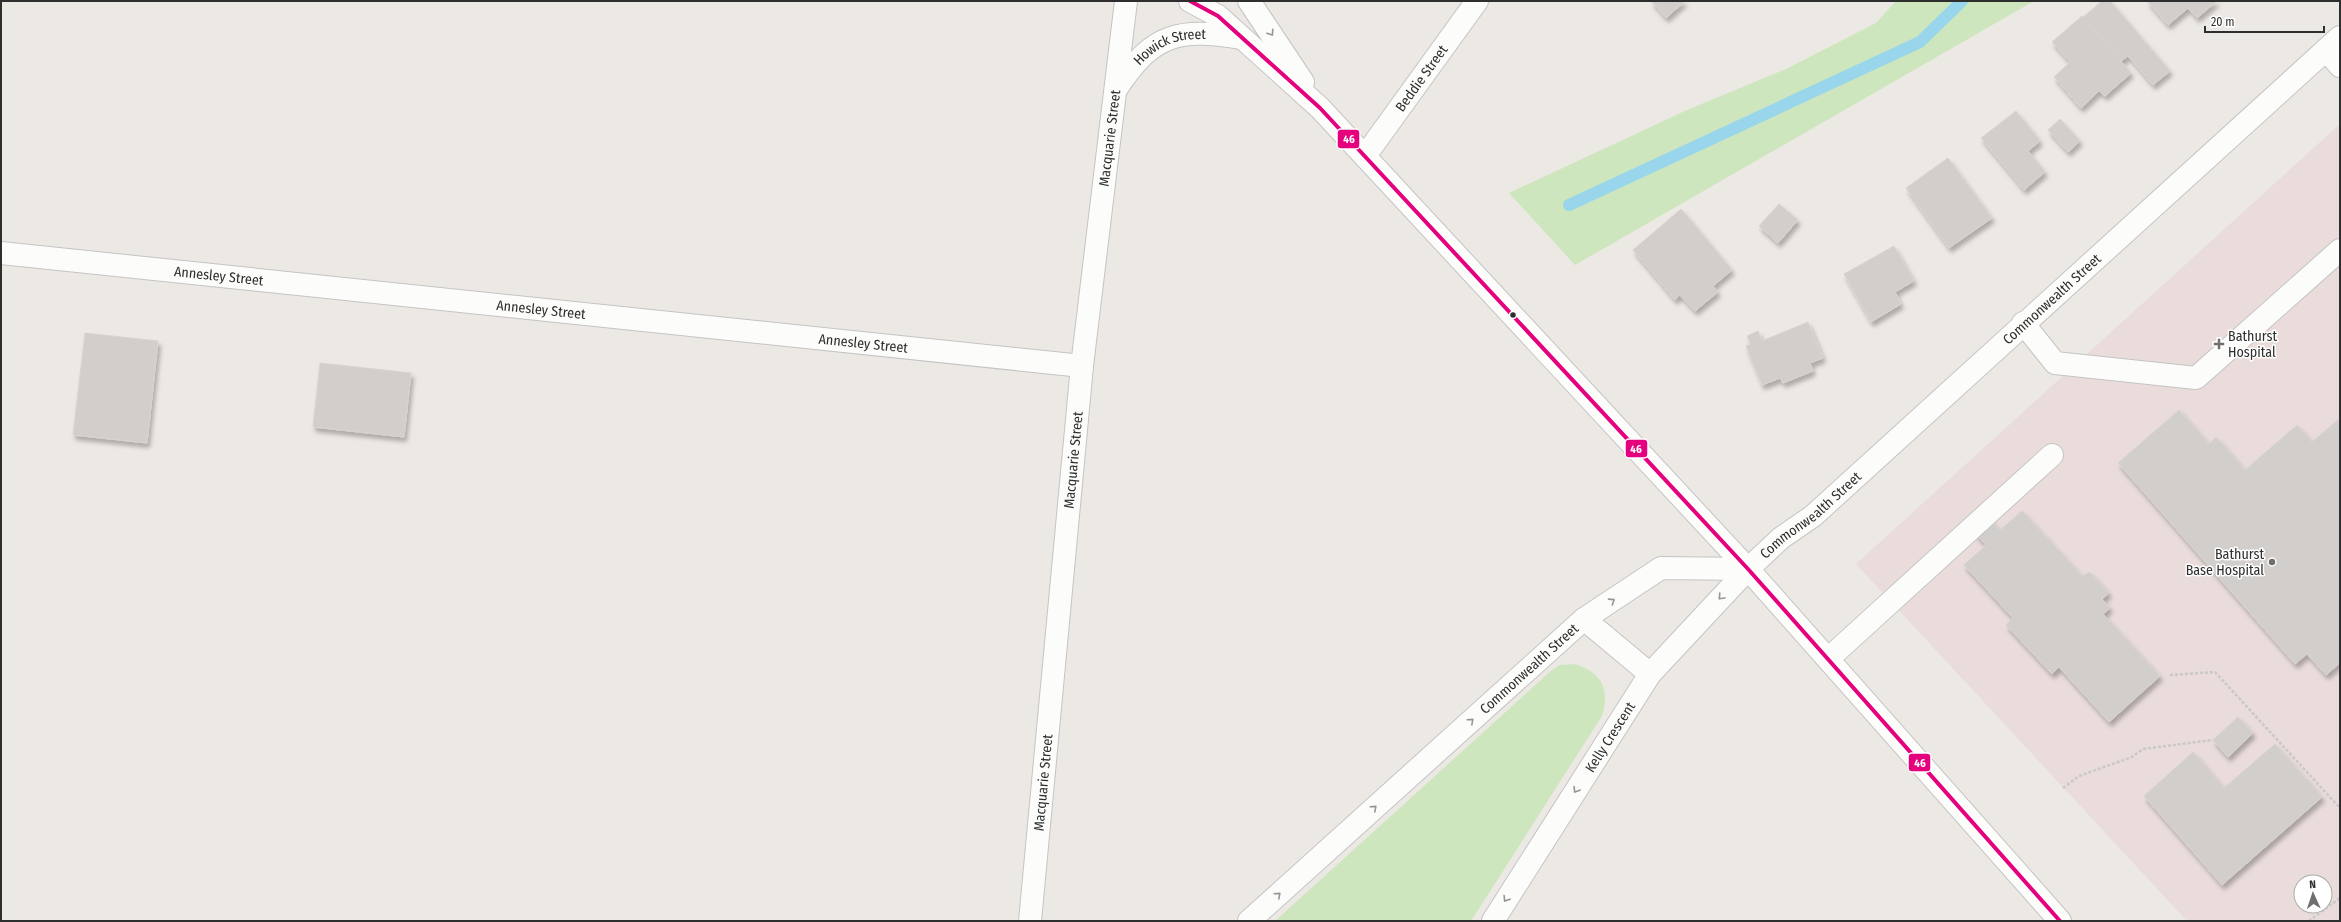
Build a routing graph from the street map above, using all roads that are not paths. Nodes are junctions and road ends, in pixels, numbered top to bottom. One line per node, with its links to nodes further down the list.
1 (1126, 1): 8 (street, Macquarie Street)
2 (1190, 1): 5 (street, Howick Street)
3 (1249, 1): 9 (street, Howick Street, one-way to 9)
4 (1478, 1): 10 (street, Beddie Street)
5 (1241, 38): 8 (street, Howick Street); 9 (street, Howick Street)
6 (2333, 43): 7 (street); 13 (street, Commonwealth Street)
7 (2340, 66)
8 (1115, 91): 14 (street, Macquarie Street)
9 (1320, 108): 10 (street, Howick Street)
10 (1365, 156): 16 (street, Howick Street)
11 (2340, 250): 13 (street)
12 (1, 252): 14 (street, Annesley Street)
13 (2023, 323): 16 (street, Commonwealth Street)
14 (1082, 366): 20 (street, Macquarie Street)
15 (2052, 455): 18 (street)
16 (1748, 569): 17 (street, Commonwealth Street, one-way to 16); 18 (street, Howick Street); 19 (street, Kelly Crescent, one-way to 19)
17 (1584, 619): 19 (street); 21 (street, Commonwealth Street, one-way to 17)
18 (1828, 659): 23 (street, Howick Street)
19 (1650, 674): 22 (street, Kelly Crescent, one-way to 22)
20 (1030, 921)
21 (1249, 921)
22 (1493, 921)
23 (2060, 921)

